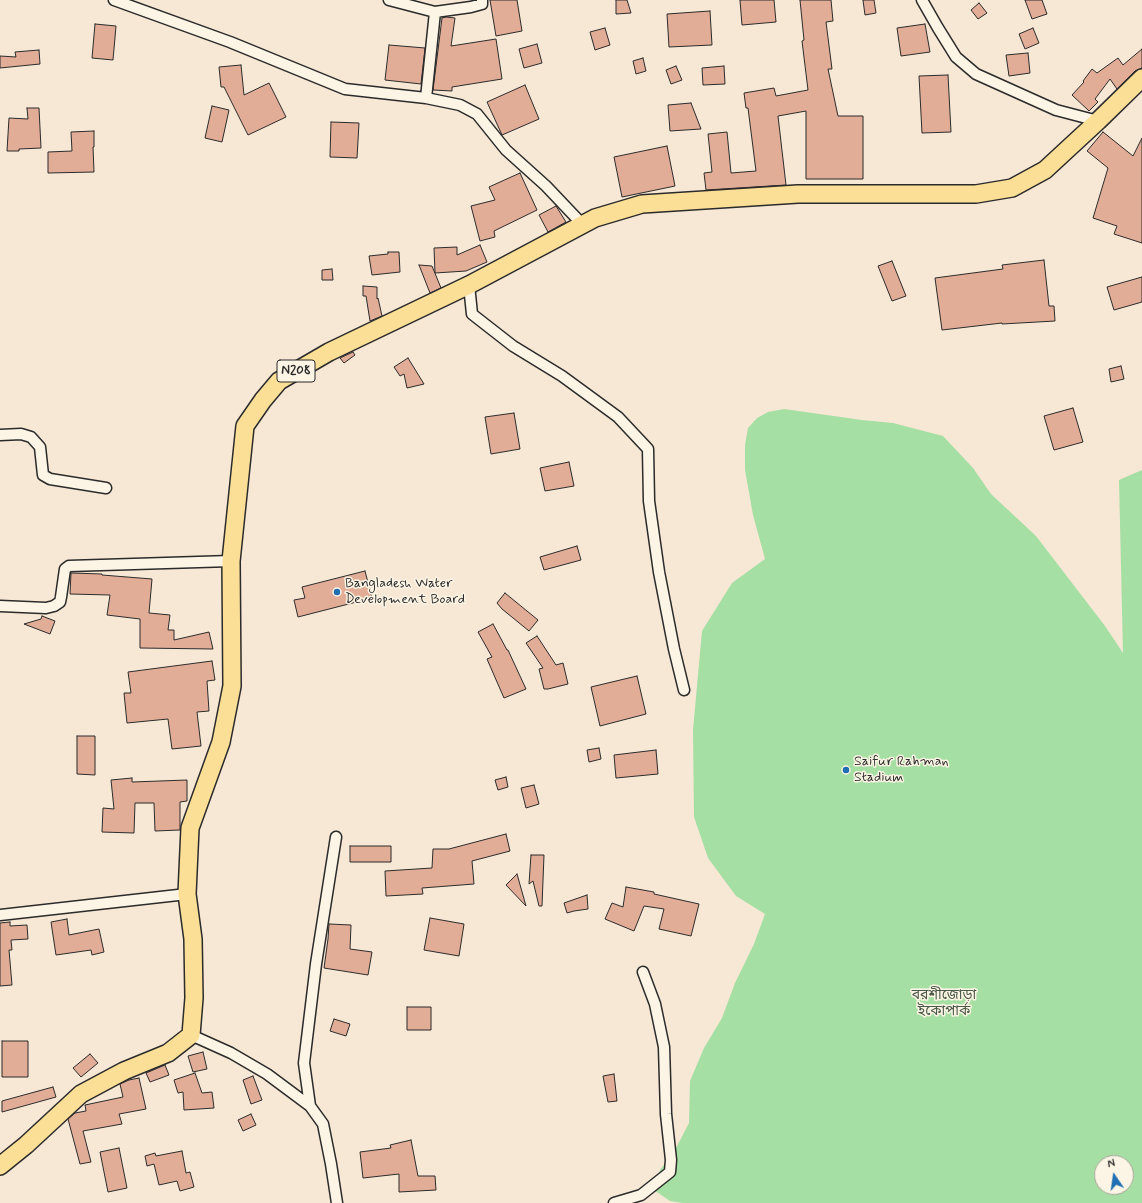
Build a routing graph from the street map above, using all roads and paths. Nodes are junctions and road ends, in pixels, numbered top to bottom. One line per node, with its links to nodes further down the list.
1 (114, 0): 7 (street)
2 (389, 0): 5 (street)
3 (482, 0): 5 (street)
4 (922, 0): 8 (street)
5 (435, 12): 7 (street)
6 (1142, 78): 8 (highway, N208)
7 (426, 98): 9 (street)
8 (1098, 121): 9 (highway, N208)
9 (583, 225): 10 (highway, N208)
10 (469, 285): 13 (highway, N208); 15 (street)
11 (0, 435): 12 (street)
12 (106, 488)
13 (231, 561): 14 (street); 17 (highway, N208)
14 (0, 606)
15 (684, 690)
16 (336, 837): 21 (street)
17 (187, 894): 18 (street); 20 (highway, N208)
18 (0, 915)
19 (643, 972): 24 (street)
20 (192, 1035): 21 (street); 22 (highway)
21 (310, 1106): 23 (street)
22 (0, 1166)
23 (338, 1203)
24 (614, 1203)

